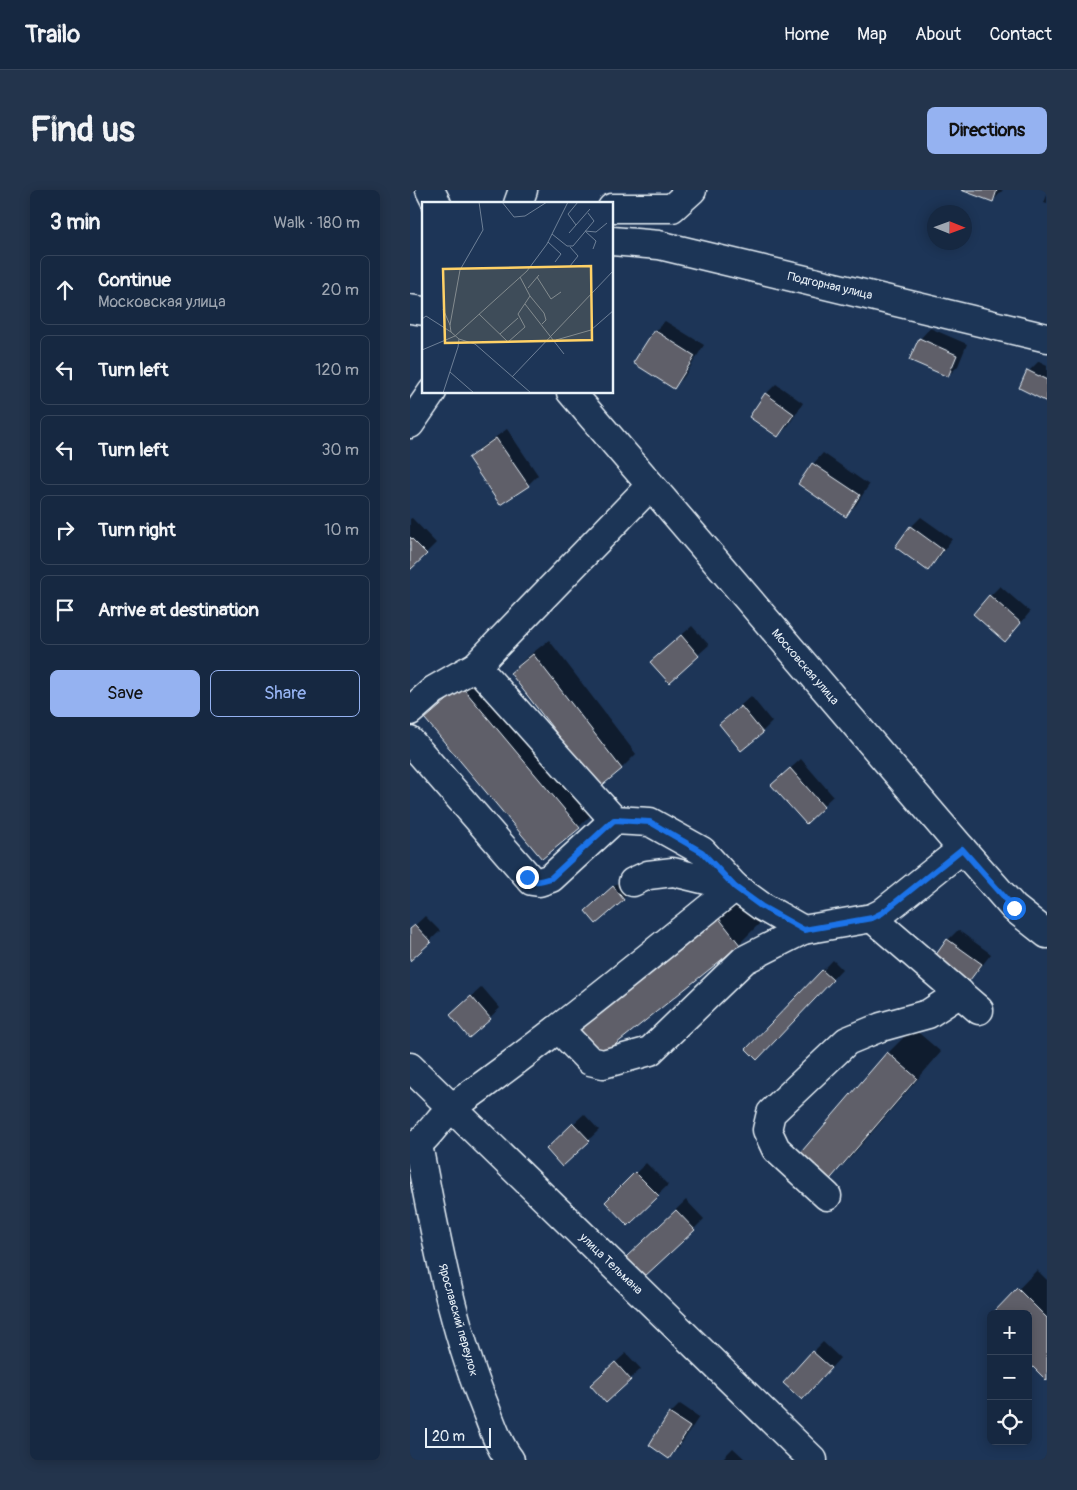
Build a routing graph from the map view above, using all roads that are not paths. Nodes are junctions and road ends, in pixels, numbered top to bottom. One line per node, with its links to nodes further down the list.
1 (430, 190): 4 (street)
2 (523, 190): 5 (street)
3 (692, 190): 6 (street)
4 (436, 202)
5 (519, 202)
6 (614, 208)
7 (614, 241): 8 (street, Подгорная улица)
8 (1047, 338)
9 (431, 394): 11 (street)
10 (573, 394): 12 (street, Московская улица)
11 (410, 424)
12 (650, 486): 13 (street); 17 (street, Московская улица)
13 (476, 666): 14 (street); 16 (street)
14 (410, 711)
15 (410, 741): 16 (street)
16 (614, 820): 19 (street)
17 (962, 849): 20 (street); 22 (street, Московская улица)
18 (633, 882): 19 (street)
19 (735, 887): 21 (street); 23 (street)
20 (872, 918): 21 (street); 27 (street)
21 (804, 930): 23 (street)
22 (1047, 934)
23 (559, 1029): 25 (street)
24 (410, 1067): 25 (street, улица Тельмана)
25 (452, 1109): 26 (street); 29 (street, улица Тельмана)
26 (414, 1147): 28 (street, Ярославский переулок)
27 (827, 1196)
28 (510, 1460)
29 (813, 1460)

